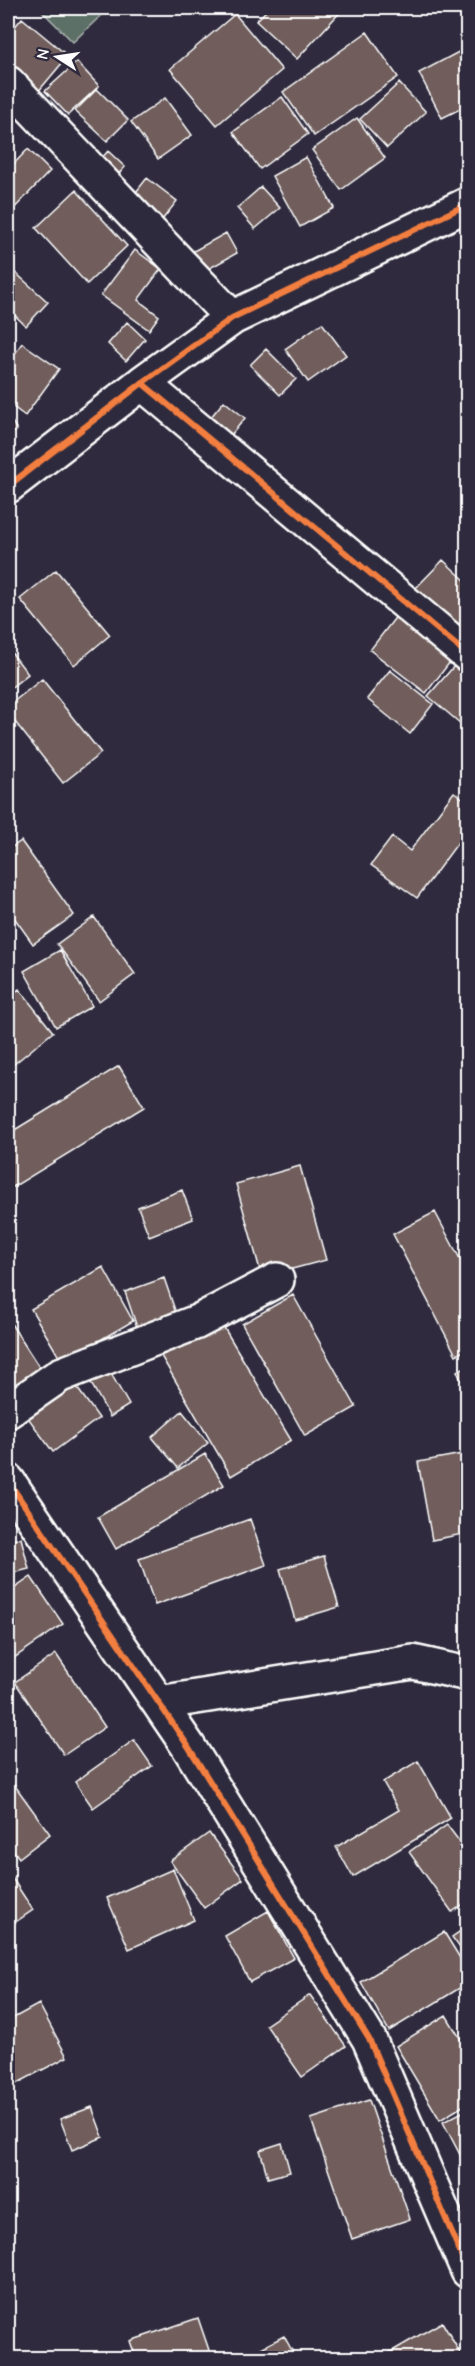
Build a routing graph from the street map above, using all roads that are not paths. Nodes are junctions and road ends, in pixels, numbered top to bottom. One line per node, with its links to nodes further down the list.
1 (8, 83): 3 (street)
2 (468, 204): 3 (street)
3 (232, 318): 4 (street)
4 (142, 382): 5 (street); 6 (street)
5 (8, 486)
6 (468, 655)
7 (277, 1280): 8 (street)
8 (8, 1410)
9 (8, 1481): 11 (street)
10 (468, 1674): 11 (street)
11 (159, 1703): 12 (street)
12 (468, 2271)

